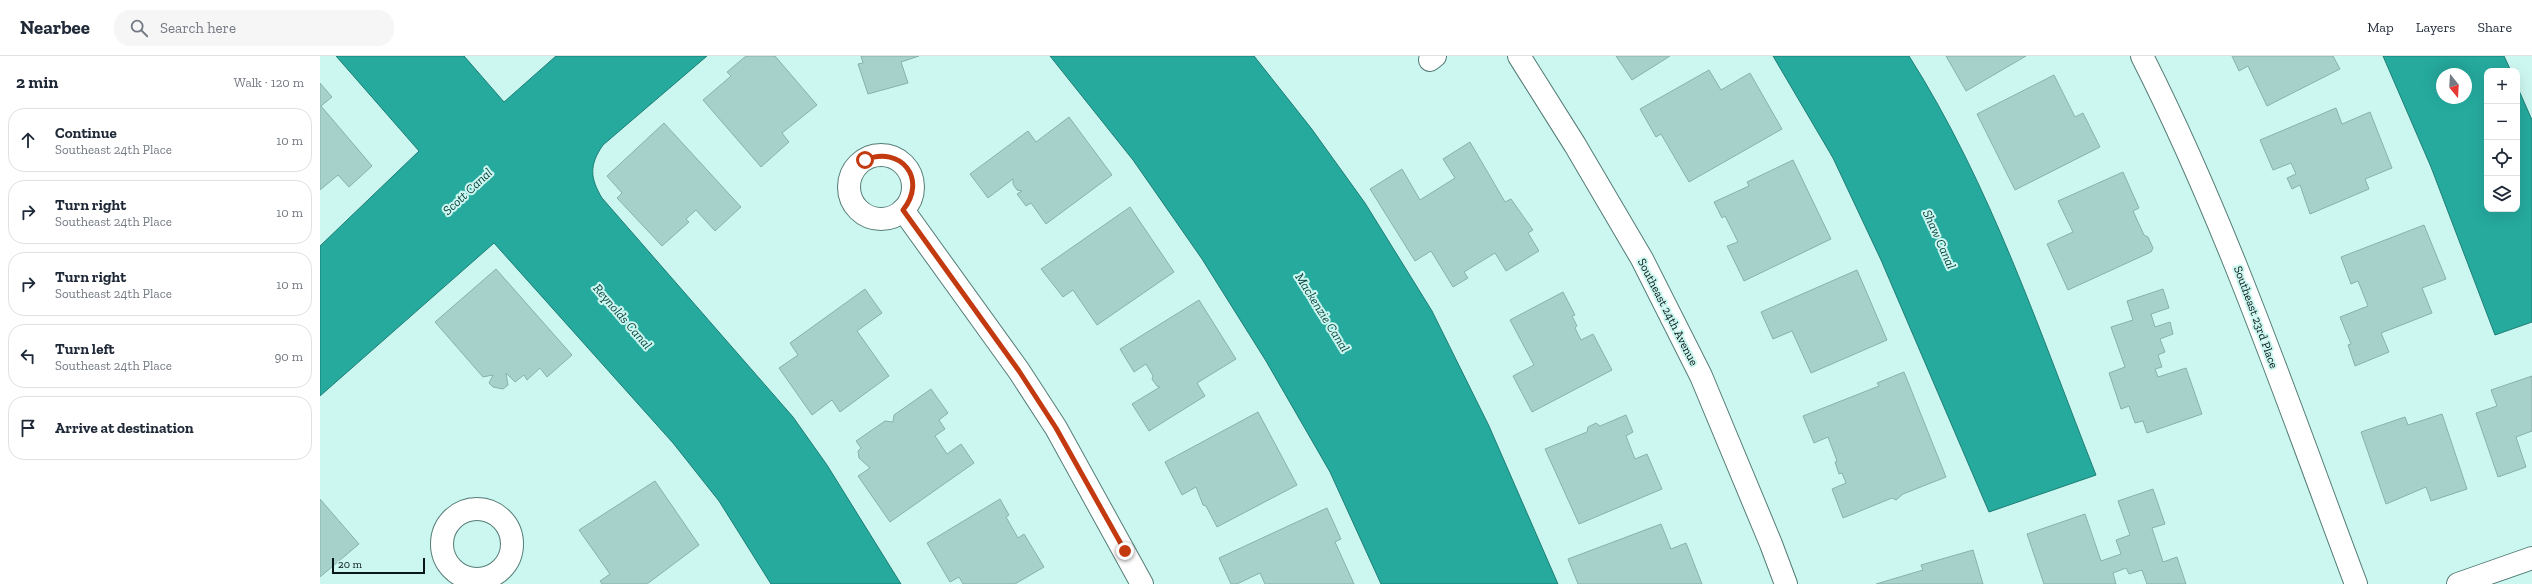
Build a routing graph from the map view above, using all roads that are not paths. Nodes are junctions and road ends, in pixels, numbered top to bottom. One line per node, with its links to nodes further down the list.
1 (1519, 56): 6 (street, Southeast 24th Avenue)
2 (2142, 56): 7 (street, Southeast 23rd Place)
3 (903, 210): 5 (street)
4 (2532, 558): 8 (street)
5 (1142, 584)
6 (1786, 584)
7 (2356, 584)
8 (2458, 584)

